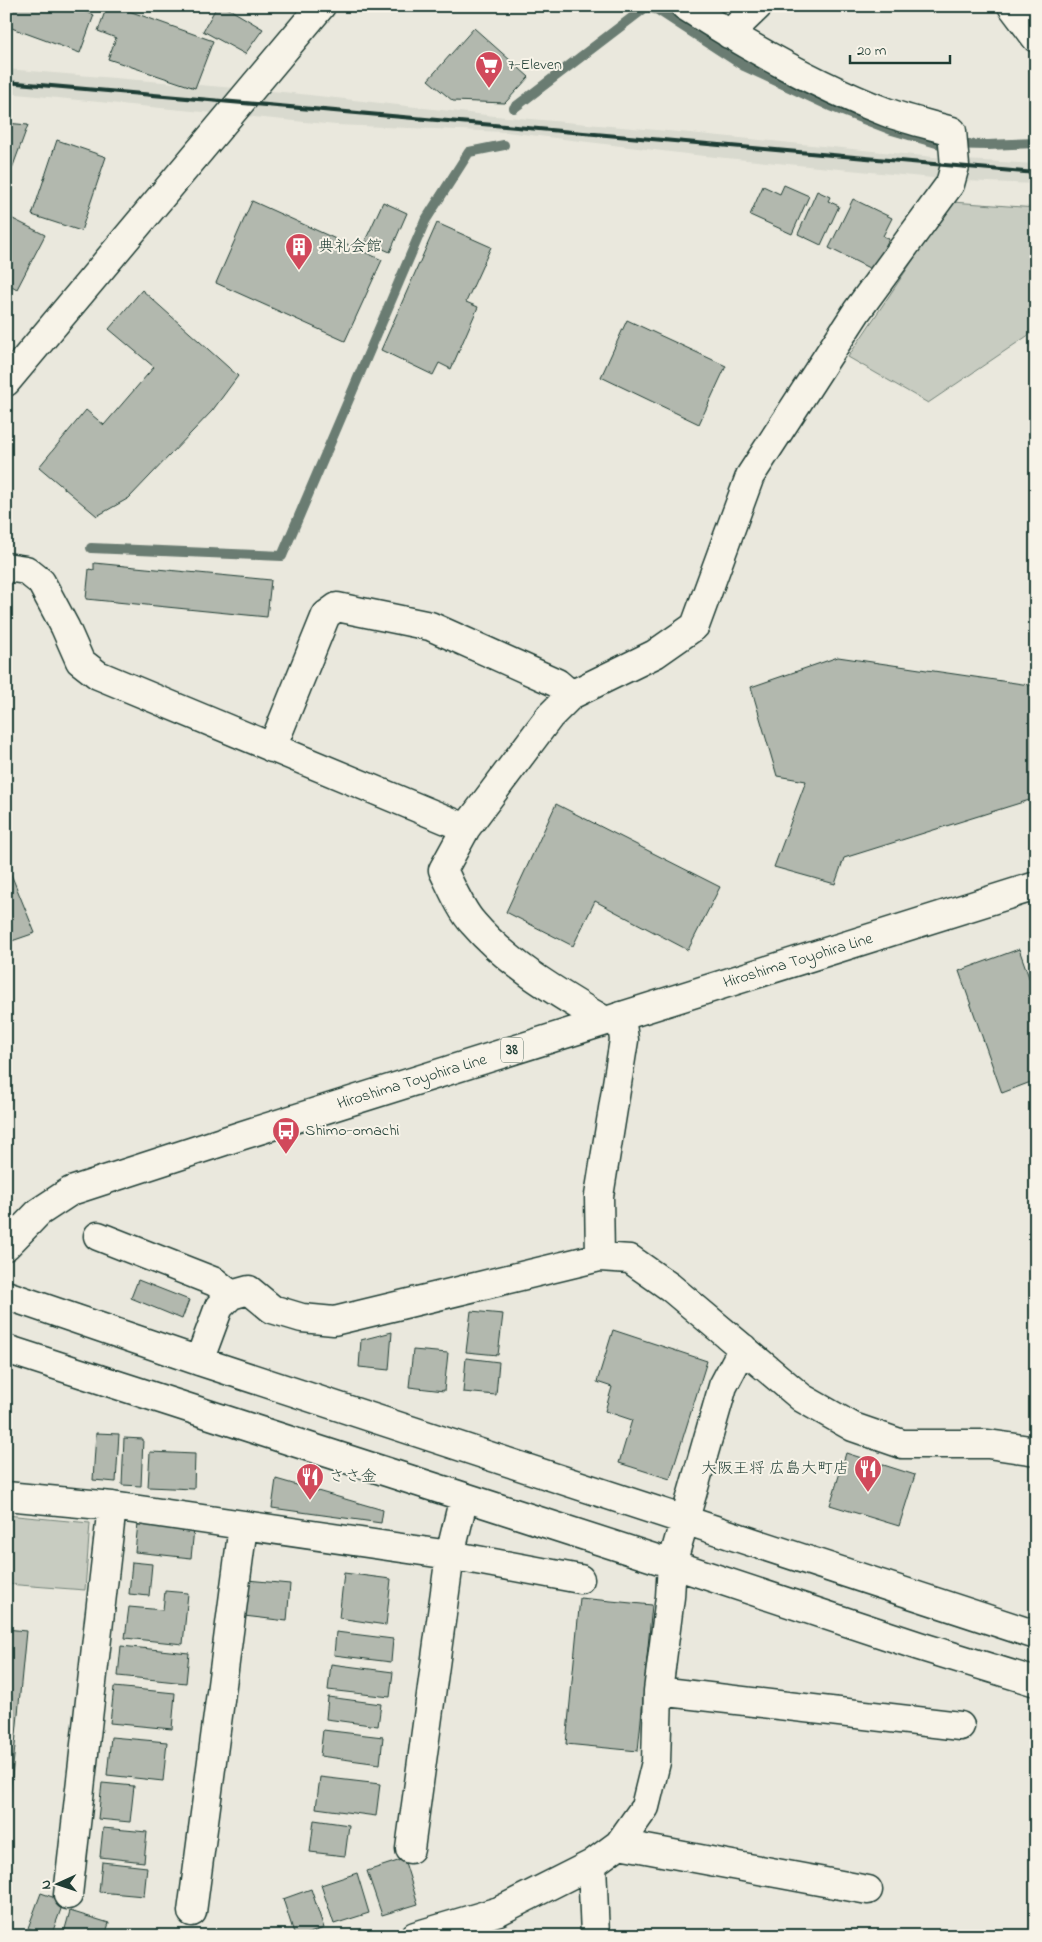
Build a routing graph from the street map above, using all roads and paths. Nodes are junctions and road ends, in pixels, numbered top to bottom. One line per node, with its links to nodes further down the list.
1 (321, 6): 7 (street)
2 (685, 6): 5 (street)
3 (758, 6): 5 (street)
4 (1012, 6): 6 (street)
5 (729, 34): 9 (street)
6 (1036, 38)
7 (6, 382)
8 (6, 567): 10 (street)
9 (571, 695): 10 (street); 11 (street)
10 (272, 748): 11 (street)
11 (466, 828): 13 (street)
12 (1036, 886): 13 (street, Hiroshima Toyohira Line / 38)
13 (613, 1019): 15 (street, Hiroshima Toyohira Line / 38); 16 (street)
14 (98, 1236): 18 (street)
15 (6, 1246)
16 (600, 1257): 18 (street); 19 (street)
17 (6, 1295): 21 (street)
18 (231, 1295): 21 (street)
19 (743, 1348): 22 (street); 26 (street)
20 (6, 1349): 24 (street)
21 (199, 1361): 26 (street)
22 (1036, 1451)
23 (6, 1496): 25 (street)
24 (464, 1497): 28 (street); 29 (street)
25 (112, 1506): 27 (street); 39 (street)
26 (685, 1519): 29 (street); 31 (street)
27 (243, 1526): 28 (street); 40 (street)
28 (450, 1555): 30 (street); 36 (street)
29 (672, 1564): 32 (street); 33 (street)
30 (580, 1579)
31 (1036, 1635)
32 (1036, 1682)
33 (658, 1691): 34 (street); 35 (street)
34 (960, 1726)
35 (619, 1844): 37 (street); 38 (street)
36 (410, 1849)
37 (592, 1864): 41 (street); 42 (street)
38 (868, 1890)
39 (68, 1895)
40 (192, 1912)
41 (415, 1936)
42 (595, 1936)

